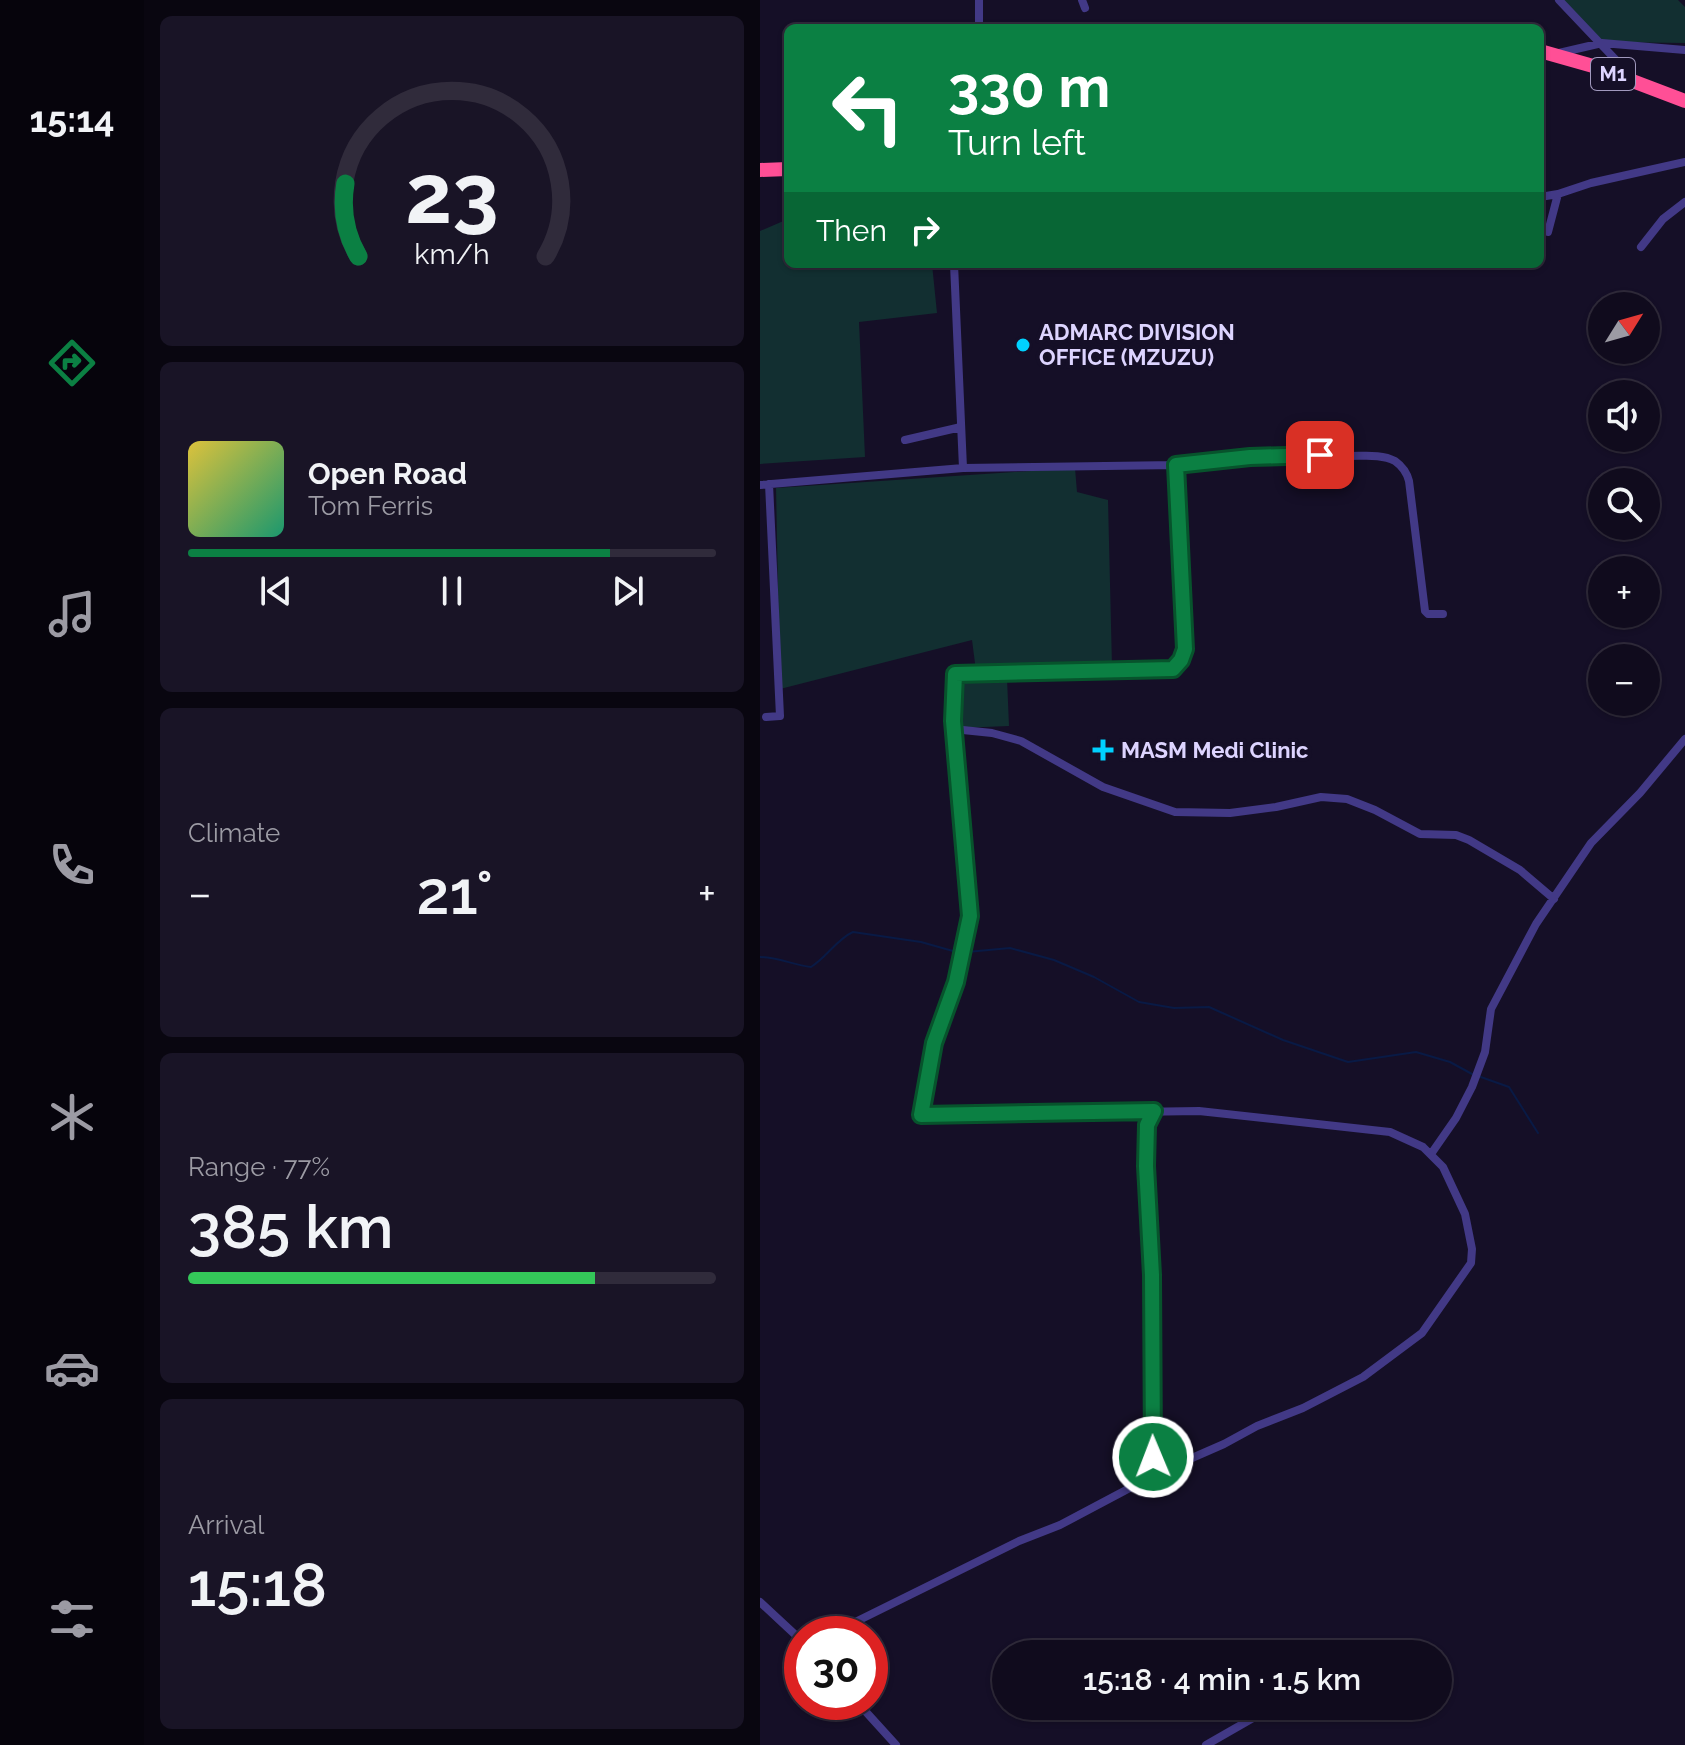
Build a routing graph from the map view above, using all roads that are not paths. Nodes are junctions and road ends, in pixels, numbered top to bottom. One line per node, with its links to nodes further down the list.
1 (979, 0): 3 (street)
2 (1559, 0): 4 (street)
3 (979, 24)
4 (1601, 44): 5 (street); 6 (street); 7 (street)
5 (1685, 50)
6 (1546, 53): 7 (highway, M1)
7 (1639, 84): 8 (highway, M1)
8 (1685, 101)
9 (1685, 162): 12 (street)
10 (784, 169): 11 (highway)
11 (760, 170)
12 (1558, 194): 13 (street); 15 (street)
13 (1544, 196)
14 (1685, 202): 16 (street)
15 (1548, 232)
16 (1641, 247)
17 (954, 268): 18 (street)
18 (961, 427): 19 (street); 21 (street)
19 (905, 440)
20 (1176, 465): 21 (street); 23 (street); 25 (street)
21 (963, 468): 22 (street)
22 (765, 485): 24 (street)
23 (1443, 614)
24 (766, 717)
25 (953, 729): 27 (street); 28 (street)
26 (1685, 739): 27 (street)
27 (1554, 899): 29 (street)
28 (1154, 1111): 29 (street); 30 (street)
29 (1431, 1154): 30 (street)
30 (1160, 1472): 32 (street)
31 (760, 1602): 33 (street)
32 (867, 1616)
33 (784, 1624)
34 (873, 1720): 36 (street)
35 (1250, 1720): 37 (street)
36 (896, 1745)
37 (1206, 1745)

